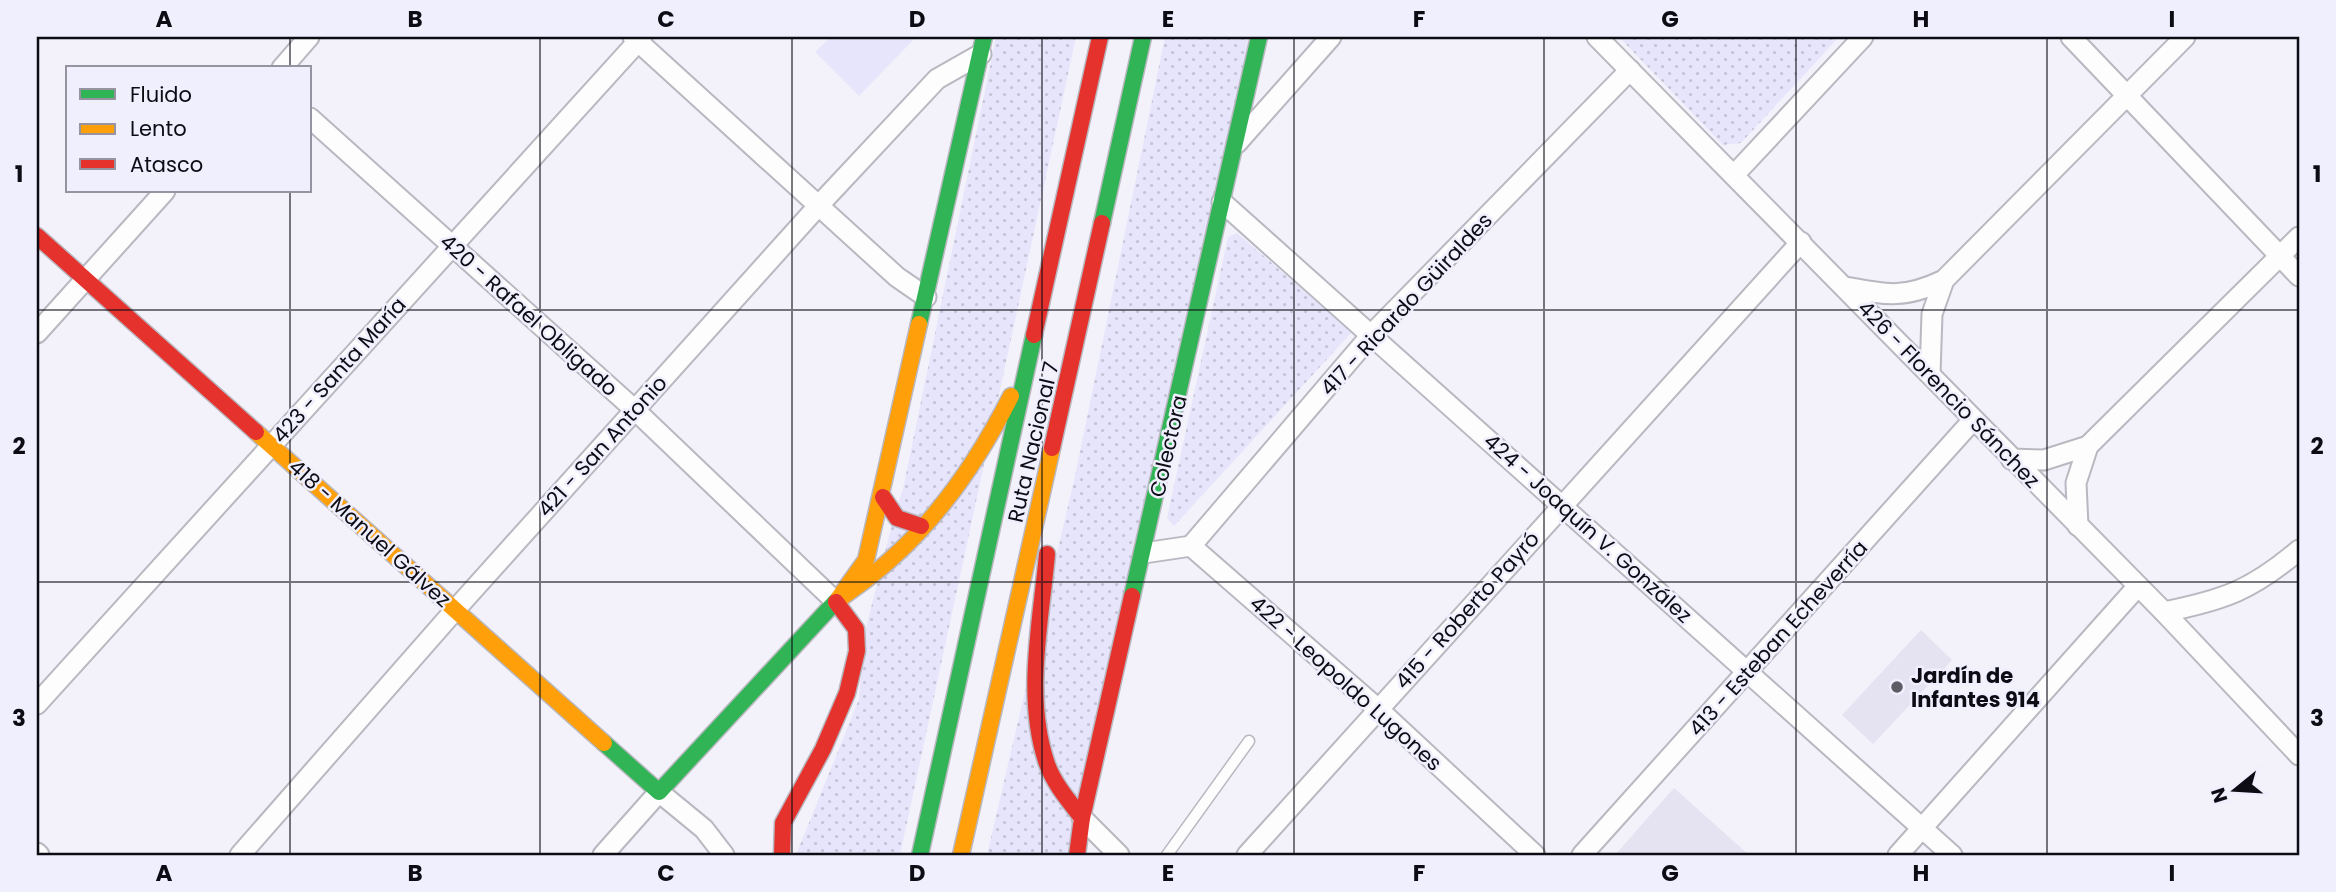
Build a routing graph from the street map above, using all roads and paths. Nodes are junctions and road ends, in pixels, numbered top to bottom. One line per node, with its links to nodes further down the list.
1 (309, 37): 12 (street)
2 (1100, 37): 31 (main road, Ruta Nacional 7)
3 (1143, 37): 35 (main road, Ruta Nacional 7)
4 (1259, 37): 16 (main road, Colectora)
5 (1331, 37): 16 (street)
6 (1597, 37): 13 (street, 426 - Florencio Sánchez)
7 (1863, 37): 17 (street)
8 (2071, 37): 14 (street)
9 (2185, 37): 14 (street)
10 (637, 38): 20 (street); 24 (street, 423 - Santa María)
11 (983, 46): 20 (street, 421 - San Antonio); 30 (main road)
12 (284, 66)
13 (1630, 70): 17 (street, 426 - Florencio Sánchez); 33 (street, 417 - Ricardo Güiraldes)
14 (2127, 95): 25 (street); 28 (street)
15 (312, 120): 24 (street, 420 - Rafael Obligado)
16 (1236, 144): 19 (main road, Colectora)
17 (1734, 175): 23 (street, 426 - Florencio Sánchez)
18 (164, 192): 27 (street)
19 (1222, 202): 33 (street, 424 - Joaquín V. González); 47 (main road, Colectora)
20 (820, 204): 30 (street); 36 (street, 421 - San Antonio)
21 (37, 236): 27 (main road, 418 - Manuel Gálvez)
22 (2299, 237): 25 (street)
23 (1801, 242): 29 (street, 426 - Florencio Sánchez); 42 (street, 415 - Roberto Payró)
24 (453, 245): 36 (street, 420 - Rafael Obligado); 38 (street, 423 - Santa María)
25 (2280, 257): 26 (street); 39 (street)
26 (2299, 276)
27 (85, 279): 32 (street); 38 (main road, 418 - Manuel Gálvez)
28 (1944, 280): 29 (street); 34 (street)
29 (1845, 287): 34 (street, 426 - Florencio Sánchez)
30 (926, 296): 41 (main road)
31 (1036, 331): 43 (main road); 64 (main road, Ruta Nacional 7)
32 (37, 332)
33 (1372, 334): 42 (street, 424 - Joaquín V. González); 45 (street, 417 - Ricardo Güiraldes)
34 (1930, 374): 37 (street, 426 - Florencio Sánchez)
35 (1063, 403): 58 (main road); 65 (main road, Ruta Nacional 7)
36 (635, 410): 49 (street, 420 - Rafael Obligado); 50 (street, 421 - San Antonio)
37 (1973, 420): 40 (street, 426 - Florencio Sánchez); 52 (street, 413 - Esteban Echeverría)
38 (271, 445): 50 (main road, 418 - Manuel Gálvez); 53 (street, 423 - Santa María)
39 (2088, 446): 40 (street); 44 (street)
40 (2011, 459): 44 (street, 426 - Florencio Sánchez)
41 (883, 497): 43 (main road); 49 (main road)
42 (1561, 504): 52 (street, 424 - Joaquín V. González); 54 (street, 415 - Roberto Payró)
43 (921, 526): 49 (main road)
44 (2078, 526): 48 (street, 426 - Florencio Sánchez)
45 (1191, 546): 47 (street); 54 (street, 422 - Leopoldo Lugones)
46 (2299, 550): 51 (street)
47 (1144, 553): 58 (main road, Colectora)
48 (2138, 586): 51 (street, 426 - Florencio Sánchez); 59 (street)
49 (836, 602): 57 (main road); 63 (main road)
50 (455, 610): 57 (main road, 418 - Manuel Gálvez); 60 (street, 421 - San Antonio)
51 (2164, 612): 56 (street, 426 - Florencio Sánchez)
52 (1748, 671): 59 (street, 424 - Joaquín V. González); 71 (street, 413 - Esteban Echeverría)
53 (37, 704)
54 (1378, 709): 69 (street, 415 - Roberto Payró); 70 (street, 422 - Leopoldo Lugones)
55 (1249, 741): 68 (lane)
56 (2299, 755)
57 (659, 792): 61 (street); 62 (street, 418 - Manuel Gálvez)
58 (1082, 818): 66 (main road, Colectora); 67 (street)
59 (1923, 828): 72 (street); 73 (street, 424 - Joaquín V. González)
60 (240, 855)
61 (603, 855)
62 (724, 855)
63 (782, 855)
64 (920, 855)
65 (961, 855)
66 (1077, 855)
67 (1119, 855)
68 (1167, 855)
69 (1247, 855)
70 (1535, 855)
71 (1583, 855)
72 (1898, 855)
73 (1952, 855)

